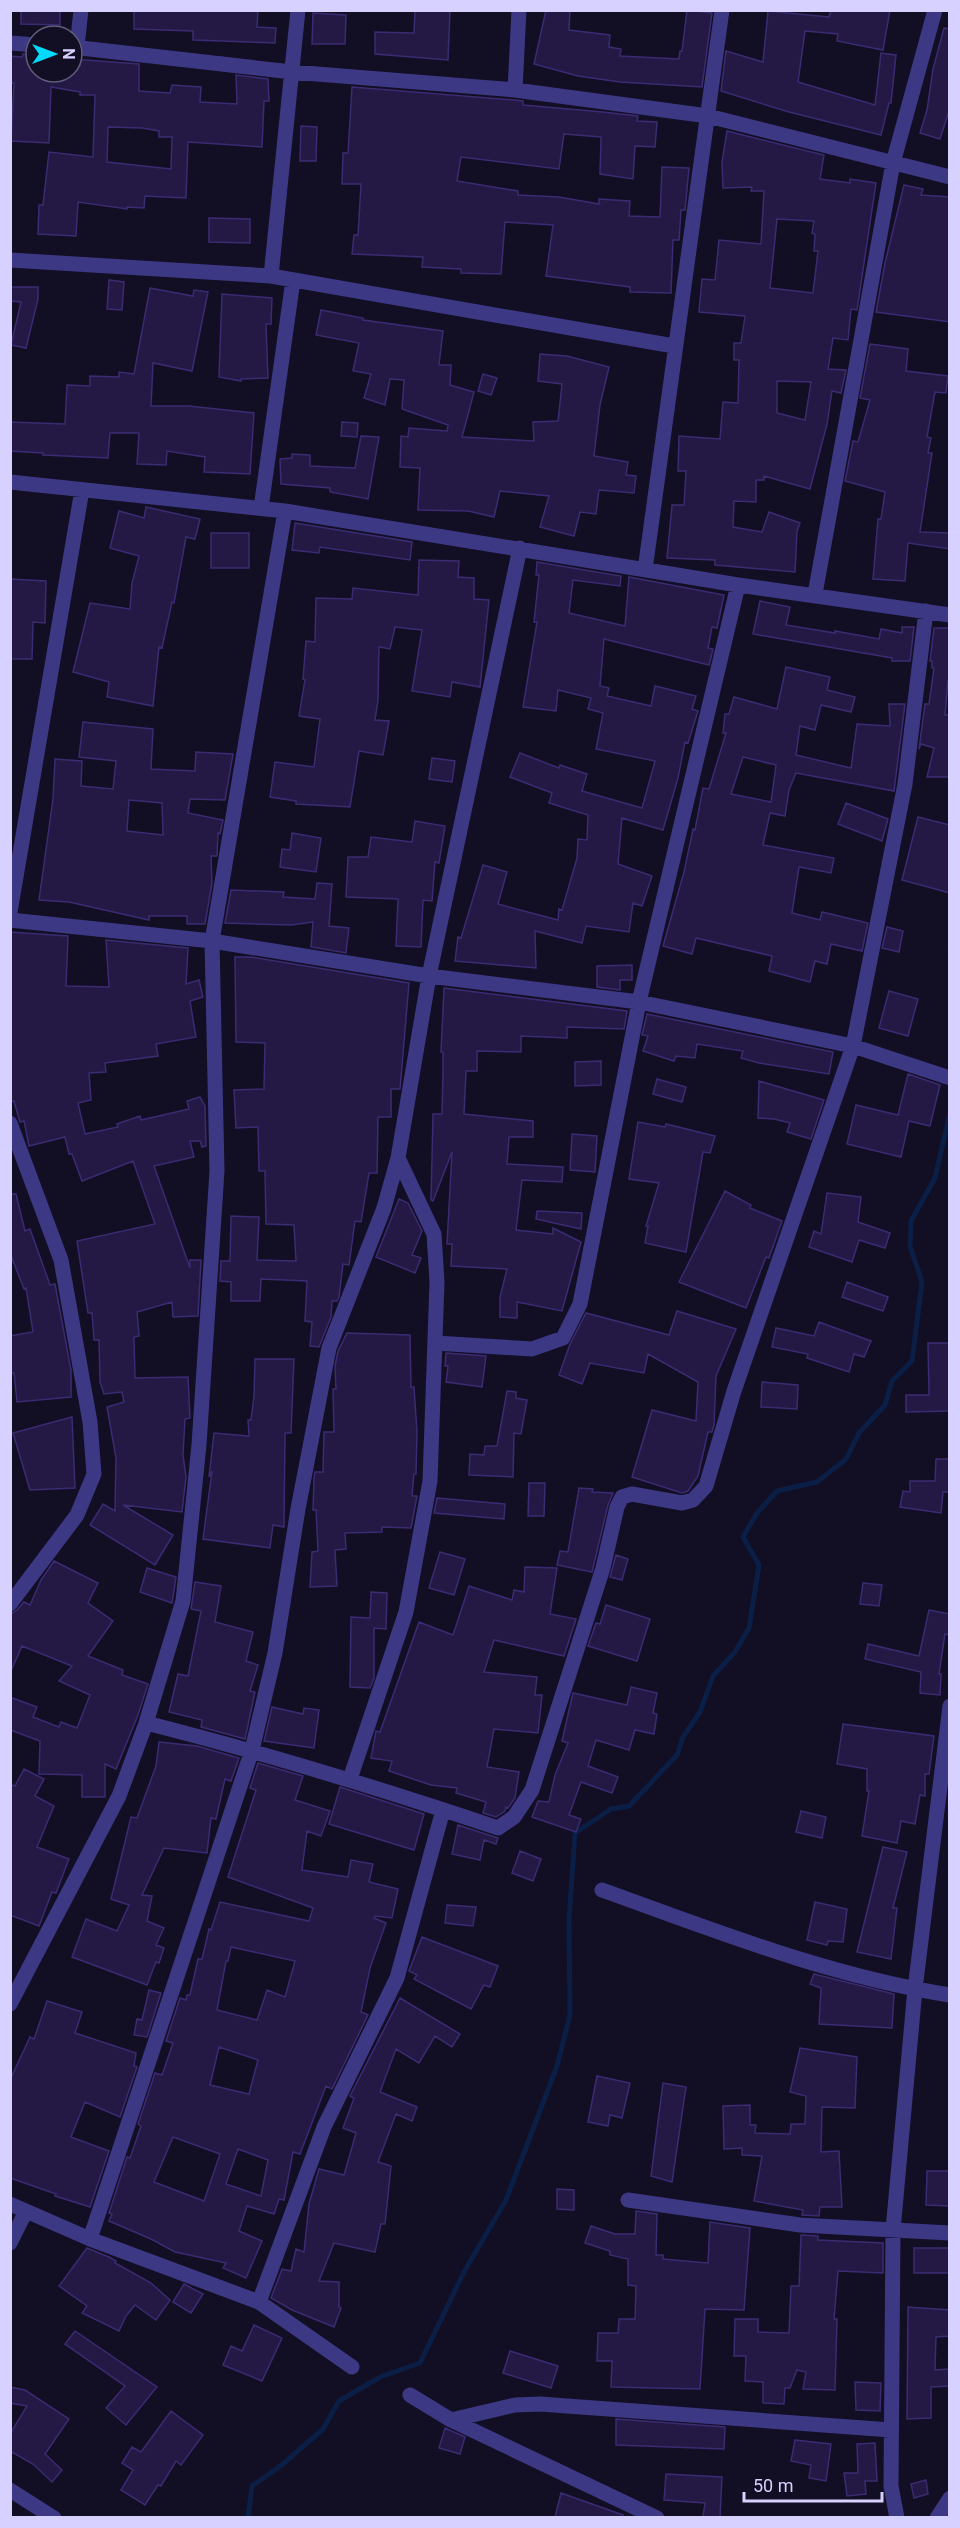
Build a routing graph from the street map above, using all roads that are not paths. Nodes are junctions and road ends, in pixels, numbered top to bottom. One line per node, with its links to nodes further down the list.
1 (298, 10): 6 (street)
2 (519, 10): 7 (street)
3 (722, 10): 8 (street)
4 (934, 10): 9 (street)
5 (84, 48): 6 (street)
6 (291, 72): 7 (street); 12 (street)
7 (515, 90): 8 (street)
8 (708, 116): 9 (street); 14 (street)
9 (893, 162): 10 (street); 22 (street)
10 (950, 177)
11 (10, 260): 12 (street)
12 (271, 276): 13 (street)
13 (293, 280): 14 (street); 17 (street)
14 (674, 346): 20 (street)
15 (10, 482): 16 (street)
16 (82, 490): 17 (street); 25 (street)
17 (261, 508): 18 (street)
18 (285, 511): 19 (street); 27 (street)
19 (520, 548): 20 (street); 28 (street)
20 (645, 570): 21 (street)
21 (738, 585): 22 (street); 29 (street)
22 (815, 594): 23 (street)
23 (926, 611): 24 (street); 30 (street)
24 (950, 615)
25 (10, 912)
26 (10, 920): 27 (street)
27 (212, 941): 28 (street); 37 (street)
28 (429, 976): 29 (street); 33 (street)
29 (639, 1002): 30 (street); 34 (street)
30 (852, 1046): 31 (street); 41 (street)
31 (950, 1078)
32 (10, 1123): 35 (street)
33 (398, 1158): 34 (street); 38 (street)
34 (435, 1342): 39 (street)
35 (10, 1604)
36 (950, 1706): 40 (street)
37 (146, 1723): 38 (street); 45 (street)
38 (252, 1750): 39 (street); 51 (street)
39 (350, 1779): 41 (street)
40 (944, 1785): 43 (street)
41 (443, 1810): 53 (street)
42 (602, 1890): 43 (street)
43 (915, 1989): 44 (street); 49 (street)
44 (950, 1995)
45 (10, 2004)
46 (628, 2200): 49 (street)
47 (10, 2204): 48 (street)
48 (26, 2211): 51 (street); 52 (street)
49 (893, 2230): 50 (street); 57 (street)
50 (950, 2233)
51 (90, 2239): 53 (street)
52 (10, 2243)
53 (259, 2302): 54 (street)
54 (352, 2367)
55 (410, 2395): 56 (street)
56 (452, 2420): 57 (street); 61 (street)
57 (891, 2430): 62 (street)
58 (10, 2490): 60 (street)
59 (950, 2498): 63 (street)
60 (54, 2517)
61 (657, 2517)
62 (897, 2517)
63 (937, 2517)

